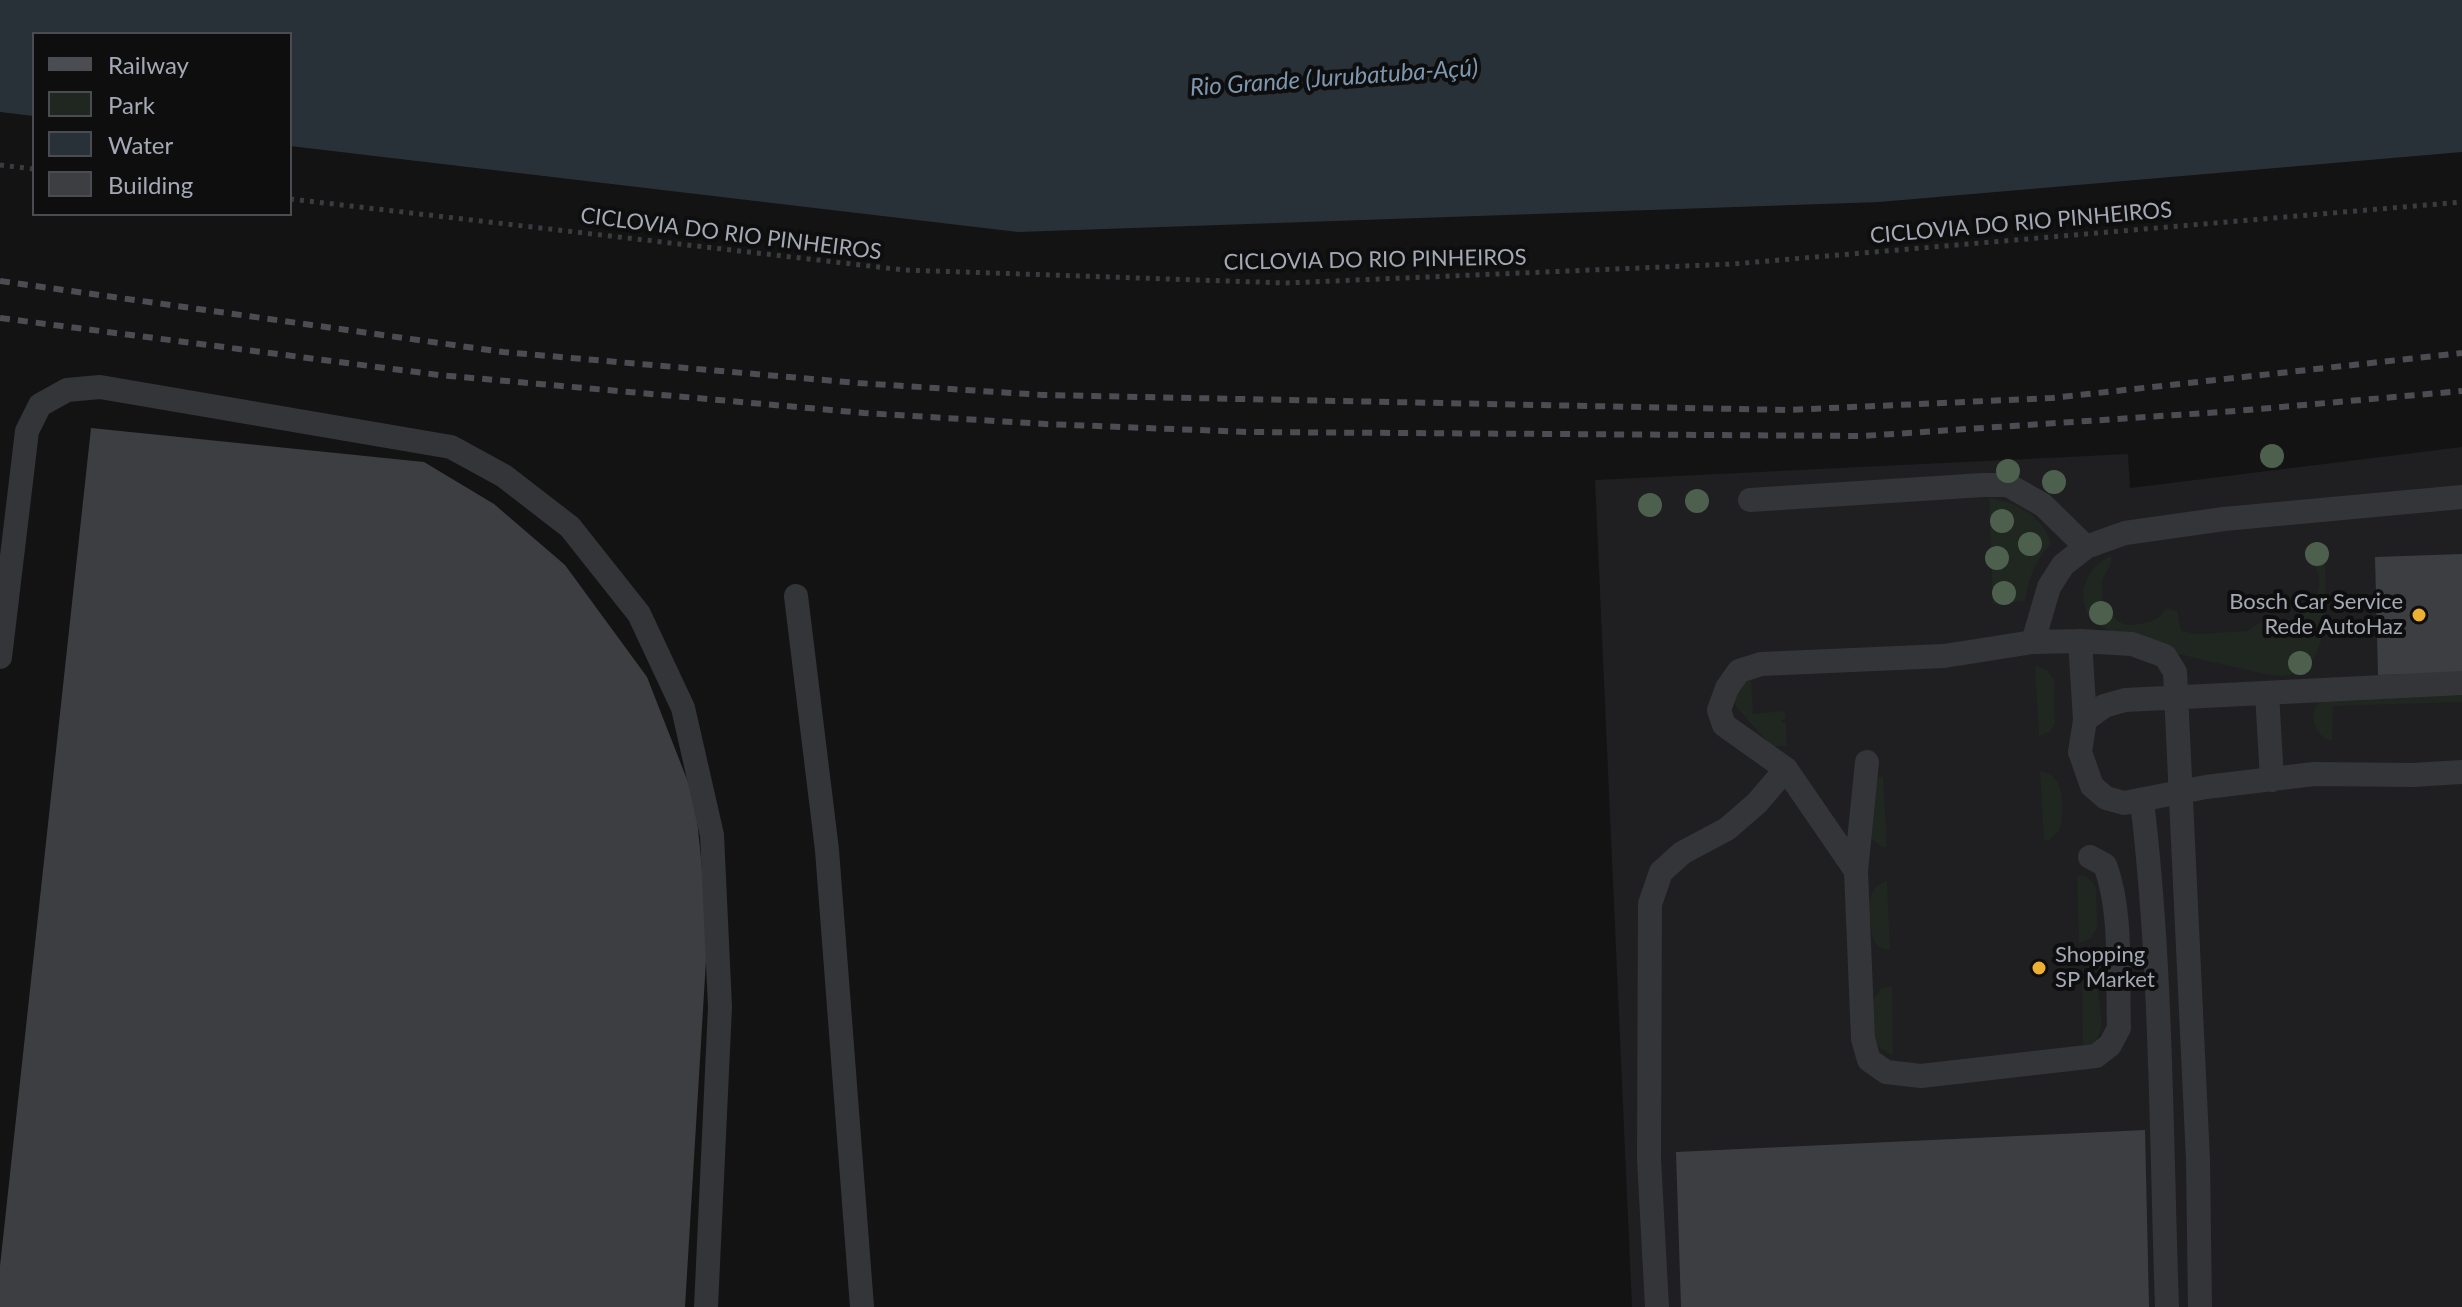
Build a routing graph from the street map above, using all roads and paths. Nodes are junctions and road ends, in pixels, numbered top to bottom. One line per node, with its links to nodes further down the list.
1 (0, 165): 2 (path)
2 (32, 169)
3 (292, 199): 4 (path, CICLOVIA DO RIO PINHEIROS)
4 (2462, 202)
5 (2462, 497): 7 (lane)
6 (1750, 500): 7 (lane)
7 (2086, 547): 10 (lane)
8 (796, 596): 25 (lane)
9 (2080, 641): 10 (lane); 14 (lane); 15 (lane)
10 (2033, 642): 17 (lane)
11 (0, 657): 24 (lane)
12 (2462, 683): 13 (lane)
13 (2267, 693): 14 (lane); 19 (lane)
14 (2175, 698): 15 (lane); 20 (lane)
15 (2085, 720): 21 (lane)
16 (1867, 762): 23 (lane)
17 (1786, 769): 23 (lane); 26 (lane)
18 (2462, 772): 19 (lane)
19 (2272, 780): 20 (lane)
20 (2180, 794): 21 (lane); 28 (lane)
21 (2142, 801): 27 (lane)
22 (2090, 857): 23 (lane)
23 (1856, 871)
24 (706, 1307)
25 (862, 1307)
26 (1657, 1307)
27 (2167, 1307)
28 (2200, 1307)

